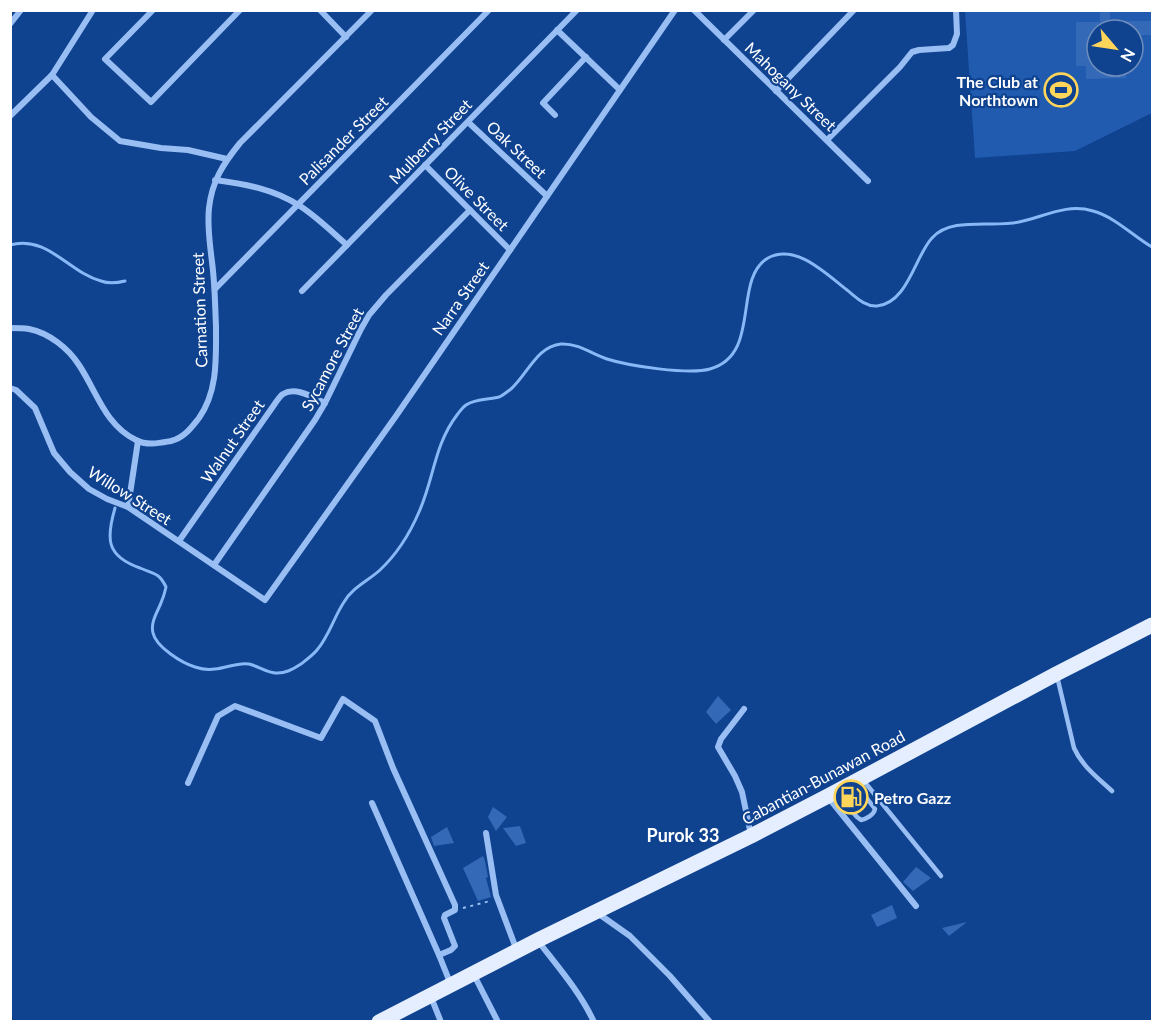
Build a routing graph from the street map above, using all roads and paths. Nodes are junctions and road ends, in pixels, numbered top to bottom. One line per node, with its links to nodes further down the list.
1 (21, 10): 14 (street)
2 (93, 10): 19 (street)
3 (153, 10): 4 (street)
4 (240, 10)
5 (320, 10): 16 (street)
6 (372, 10): 16 (street, Carnation Street)
7 (489, 10): 31 (street, Palisander Street)
8 (577, 10): 15 (street, Mulberry Street)
9 (675, 10): 20 (street, Narra Street)
10 (694, 10): 17 (street, Mahogany Street)
11 (754, 10): 17 (street)
12 (854, 10): 21 (street)
13 (956, 10): 25 (street)
14 (10, 24)
15 (557, 30): 18 (street); 24 (street, Mulberry Street)
16 (346, 37): 26 (street, Carnation Street)
17 (724, 40): 21 (street, Mahogany Street)
18 (586, 57): 20 (street); 22 (street)
19 (52, 75): 23 (street); 26 (street)
20 (620, 90): 30 (street, Narra Street)
21 (776, 91): 25 (street, Mahogany Street)
22 (555, 115)
23 (10, 116)
24 (468, 122): 27 (street, Mulberry Street); 30 (street, Oak Street)
25 (827, 140): 29 (street, Mahogany Street)
26 (226, 159): 28 (street, Carnation Street)
27 (425, 165): 32 (street, Olive Street); 33 (street, Mulberry Street)
28 (215, 180): 31 (street); 35 (street, Carnation Street)
29 (868, 181)
30 (547, 196): 34 (street, Narra Street)
31 (298, 205): 33 (street); 35 (street, Palisander Street)
32 (470, 210): 34 (street, Olive Street); 39 (street, Sycamore Street)
33 (347, 245): 36 (street, Mulberry Street)
34 (510, 250): 44 (street, Narra Street)
35 (215, 289): 40 (street, Carnation Street)
36 (302, 291)
37 (10, 328): 40 (street)
38 (12, 391): 41 (street, Willow Street)
39 (325, 403): 42 (street, Walnut Street); 43 (street, Sycamore Street)
40 (138, 441): 41 (street)
41 (128, 507): 42 (street, Willow Street)
42 (178, 542): 43 (street, Willow Street)
43 (214, 566): 44 (street, Willow Street)
44 (265, 600)
45 (1152, 625): 46 (main road, Cabantian-Bunawan Road)
46 (1056, 674): 48 (main road, Cabantian-Bunawan Road); 50 (lane)
47 (744, 709): 54 (street)
48 (857, 780): 51 (main road, Cabantian-Bunawan Road); 51 (lane); 55 (lane)
49 (188, 783): 58 (street)
50 (1112, 791)
51 (831, 794): 54 (main road, Cabantian-Bunawan Road); 57 (street)
52 (372, 803): 62 (street)
53 (486, 833): 56 (street)
54 (751, 836): 59 (main road, Cabantian-Bunawan Road)
55 (941, 876)
56 (498, 900): 58 (path); 61 (street)
57 (916, 906)
58 (455, 910): 62 (street)
59 (596, 912): 60 (main road, Cabantian-Bunawan Road); 70 (street)
60 (538, 940): 61 (main road, Cabantian-Bunawan Road); 69 (street)
61 (517, 951): 63 (main road, Cabantian-Bunawan Road)
62 (439, 955): 64 (street)
63 (474, 974): 64 (main road, Cabantian-Bunawan Road); 68 (street)
64 (451, 986): 65 (main road, Cabantian-Bunawan Road)
65 (430, 996): 66 (main road, Cabantian-Bunawan Road); 67 (street)
66 (380, 1022)
67 (441, 1022)
68 (498, 1022)
69 (594, 1022)
70 (710, 1022)

